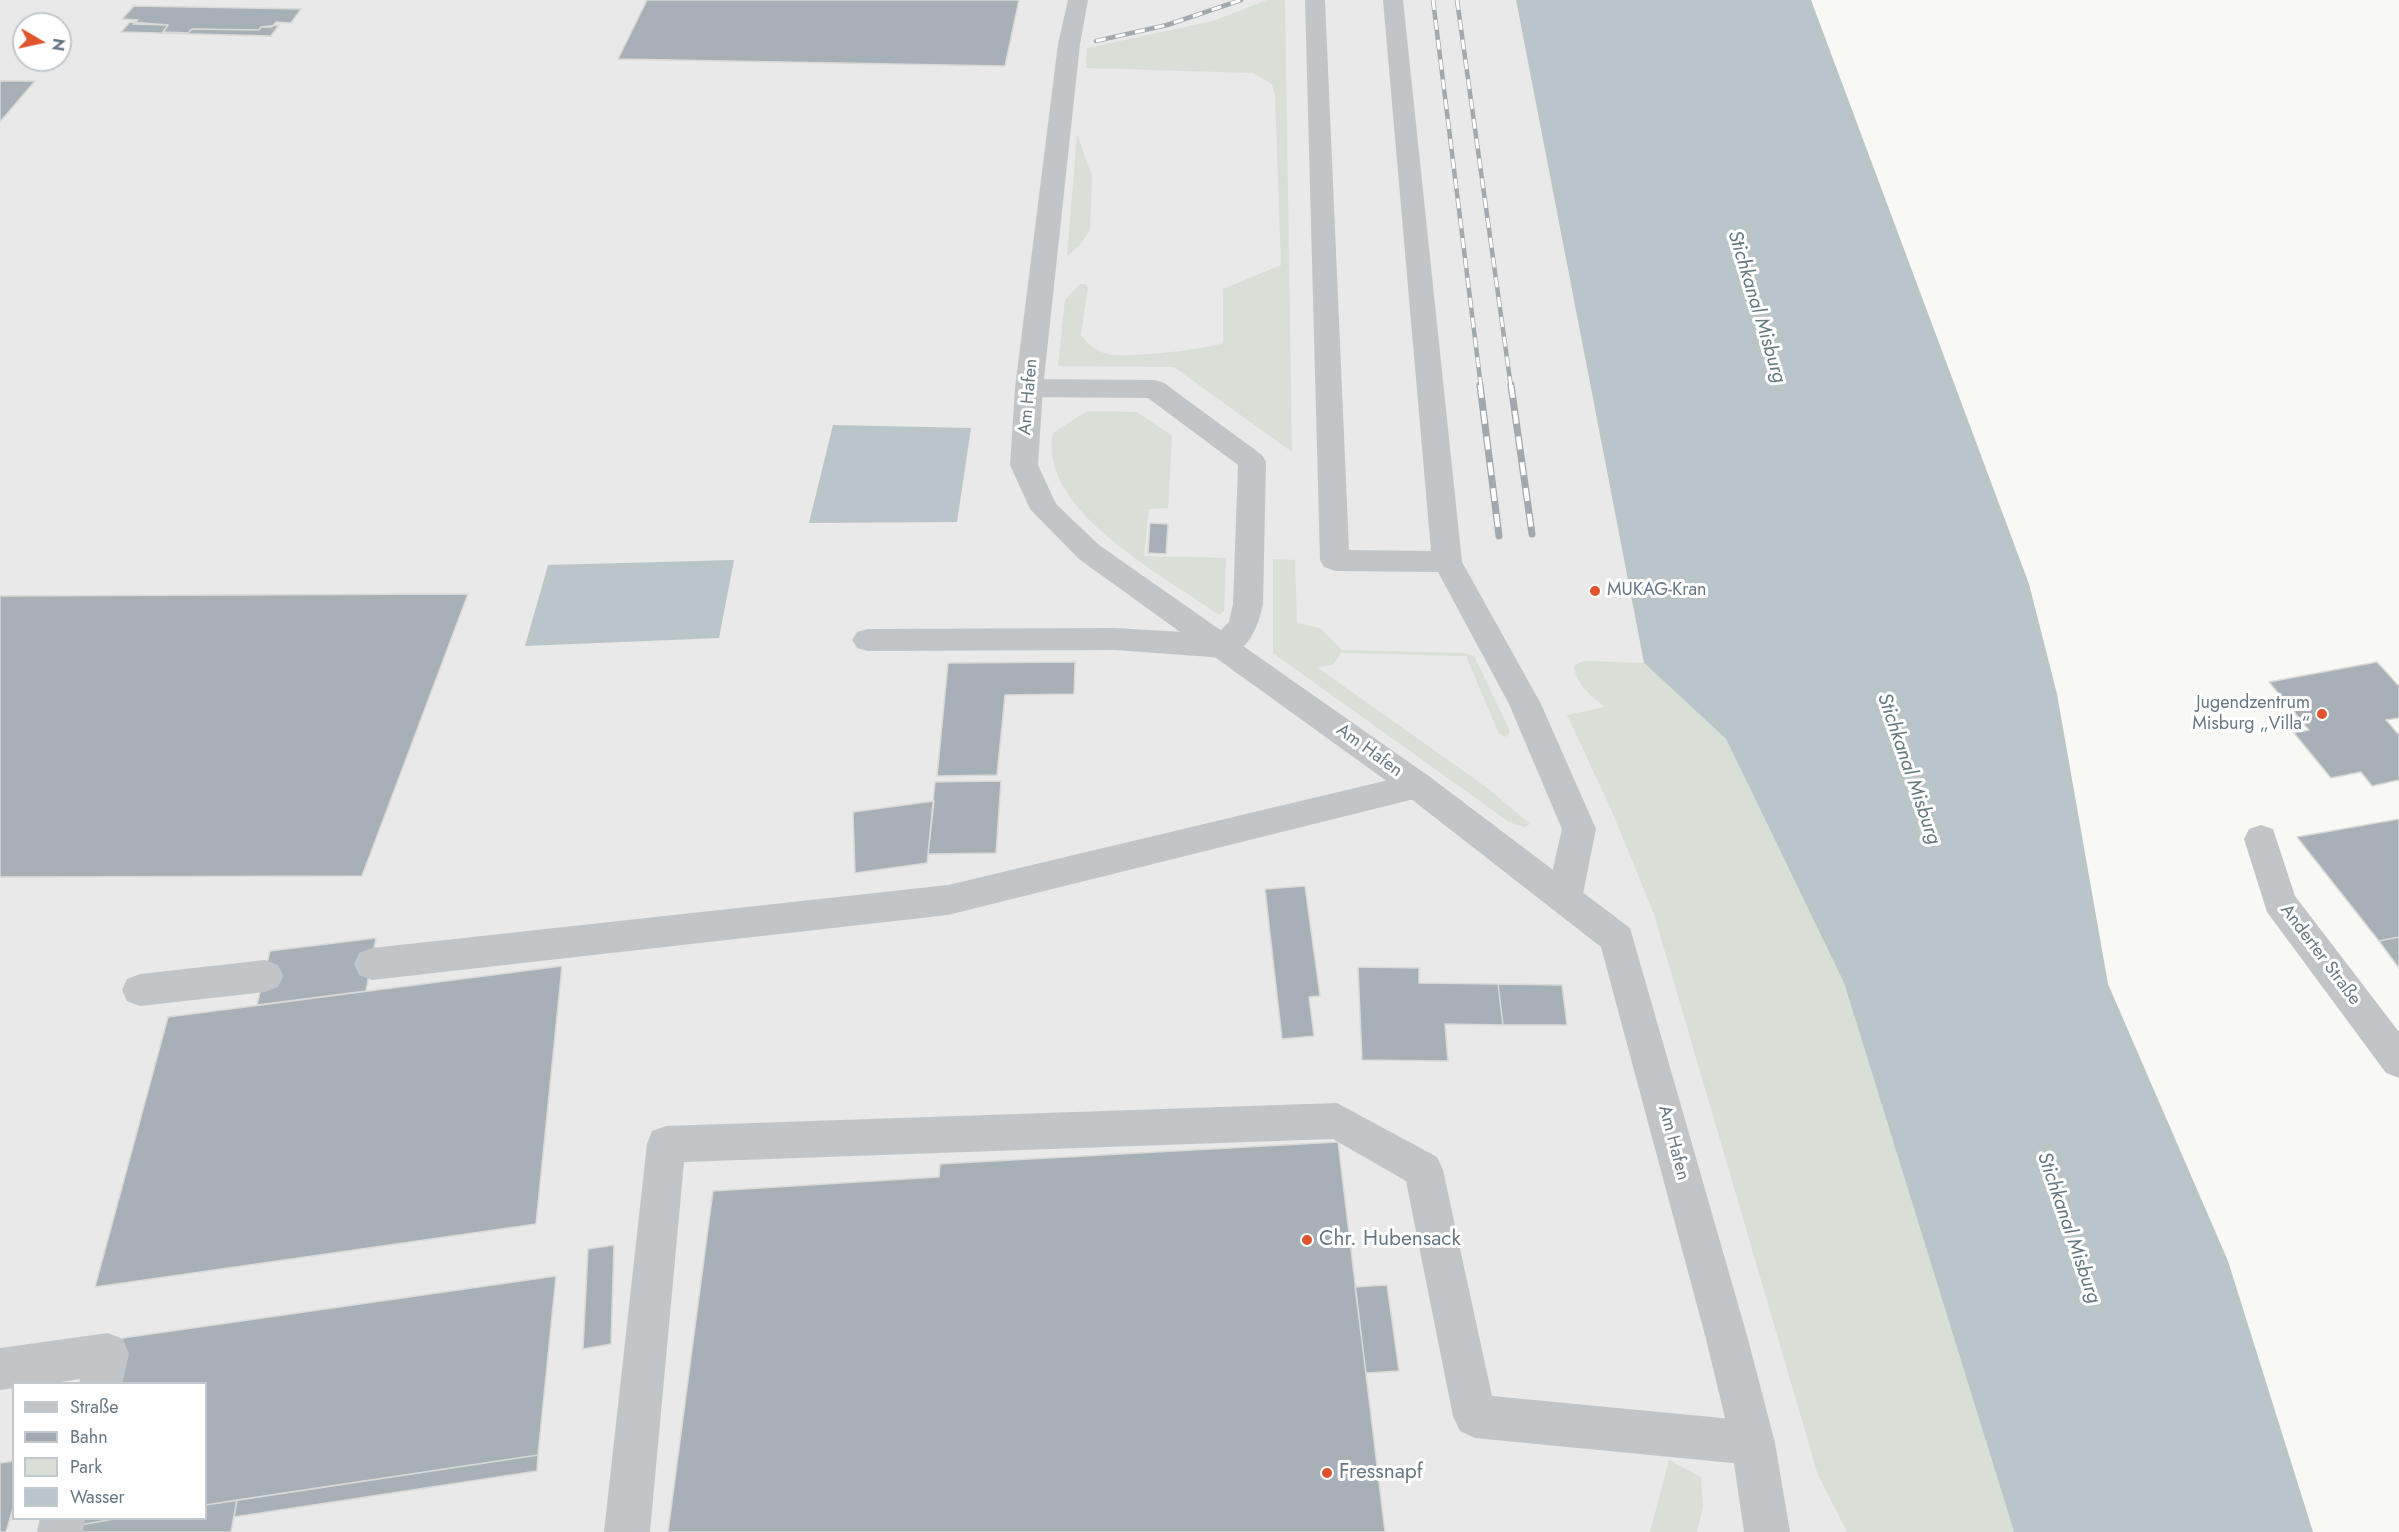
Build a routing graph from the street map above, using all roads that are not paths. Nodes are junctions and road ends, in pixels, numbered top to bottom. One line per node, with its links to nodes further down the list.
1 (1078, 0): 4 (street, Am Hafen)
2 (1315, 0): 5 (street)
3 (1393, 0): 5 (street)
4 (1029, 388): 7 (street, Am Hafen); 7 (street)
5 (1447, 562): 10 (street)
6 (868, 640): 7 (street)
7 (1224, 646): 8 (street, Am Hafen)
8 (1418, 786): 10 (street, Am Hafen); 11 (street)
9 (2261, 839): 14 (street, Anderter Straße)
10 (1564, 899): 17 (street, Am Hafen)
11 (372, 964)
12 (265, 976): 13 (street)
13 (140, 990)
14 (2399, 1061)
15 (0, 1369): 16 (street)
16 (100, 1382)
17 (1753, 1443): 18 (street); 19 (street, Am Hafen)
18 (627, 1532)
19 (1767, 1532)

